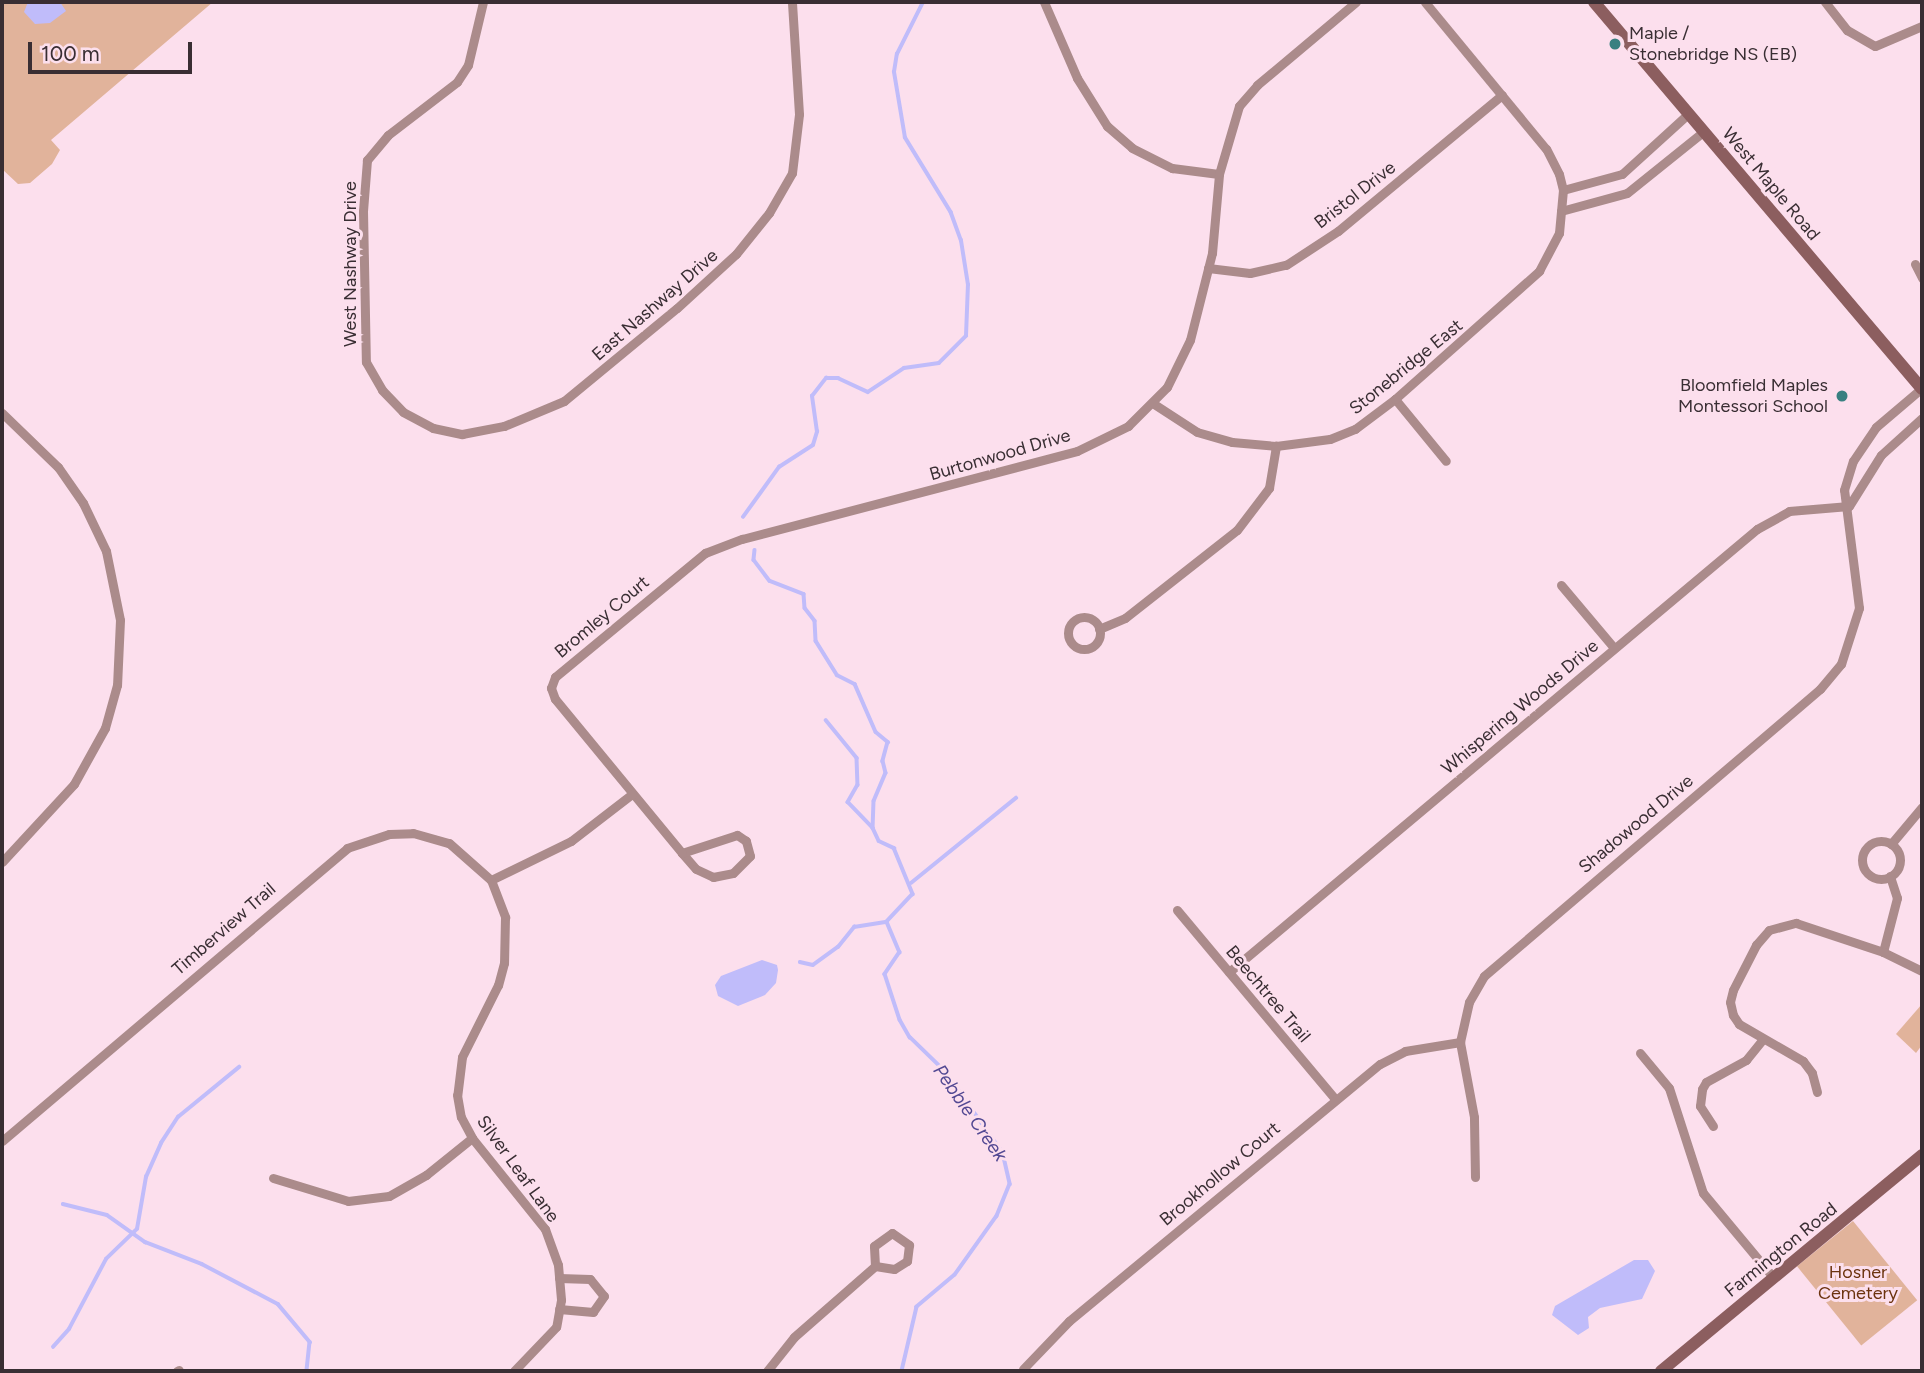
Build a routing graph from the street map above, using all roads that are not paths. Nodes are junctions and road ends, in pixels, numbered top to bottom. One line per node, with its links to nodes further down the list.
1 (483, 2): 18 (street, West Nashway Drive)
2 (792, 2): 18 (street, East Nashway Drive)
3 (1044, 2): 12 (street)
4 (1356, 2): 12 (street, Burtonwood Drive)
5 (1425, 2): 9 (street)
6 (1594, 2): 10 (main road, West Maple Road)
7 (1825, 2): 8 (street)
8 (1922, 26)
9 (1502, 95): 13 (street); 16 (street, Bristol Drive)
10 (1688, 114): 11 (main road, West Maple Road); 13 (street)
11 (1703, 132): 14 (street); 19 (main road, West Maple Road)
12 (1219, 174): 16 (street, Burtonwood Drive)
13 (1563, 190): 14 (street, Stonebridge East)
14 (1561, 211): 20 (street, Stonebridge East)
15 (1915, 264): 17 (street)
16 (1208, 268): 21 (street, Burtonwood Drive)
17 (1922, 278)
18 (366, 362)
19 (1922, 388): 26 (street, Shadowood Drive)
20 (1395, 399): 24 (street, Stonebridge East); 25 (street)
21 (1154, 404): 24 (street, Stonebridge East); 27 (street, Burtonwood Drive)
22 (2, 413): 35 (street)
23 (1922, 418): 26 (street)
24 (1276, 446): 29 (street)
25 (1446, 461)
26 (1849, 506): 30 (street, Whispering Woods Drive); 43 (street, Shadowood Drive)
27 (753, 536): 31 (street, Bromley Court)
28 (1561, 585): 30 (street)
29 (1099, 629)
30 (1614, 649): 41 (street, Whispering Woods Drive)
31 (632, 793): 34 (street, Bromley Court); 37 (street)
32 (1922, 807): 33 (street)
33 (1891, 844): 36 (street); 36 (street)
34 (682, 852): 34 (street, Bromley Court)
35 (2, 862)
36 (1891, 876): 39 (street)
37 (491, 880): 48 (street, Silver Leaf Lane); 49 (street, Timberview Trail)
38 (1177, 910): 41 (street, Beechtree Trail)
39 (1883, 952): 40 (street); 42 (street)
40 (1922, 971)
41 (1229, 972): 46 (street, Beechtree Trail)
42 (1763, 1038): 45 (street); 47 (street)
43 (1460, 1042): 46 (street, Brookhollow Court); 51 (street, Shadowood Drive)
44 (1640, 1053): 54 (street)
45 (1817, 1092)
46 (1335, 1099): 57 (street, Brookhollow Court)
47 (1713, 1126)
48 (472, 1138): 52 (street); 55 (street, Silver Leaf Lane)
49 (2, 1141)
50 (1922, 1155): 54 (main road, Farmington Road)
51 (1475, 1177)
52 (273, 1178)
53 (875, 1266): 53 (street); 59 (street)
54 (1773, 1277): 60 (main road, Farmington Road)
55 (559, 1278): 56 (street, Silver Leaf Lane); 56 (street)
56 (559, 1308): 58 (street, Silver Leaf Lane)
57 (1023, 1369)
58 (514, 1371)
59 (767, 1371)
60 (1661, 1371)

